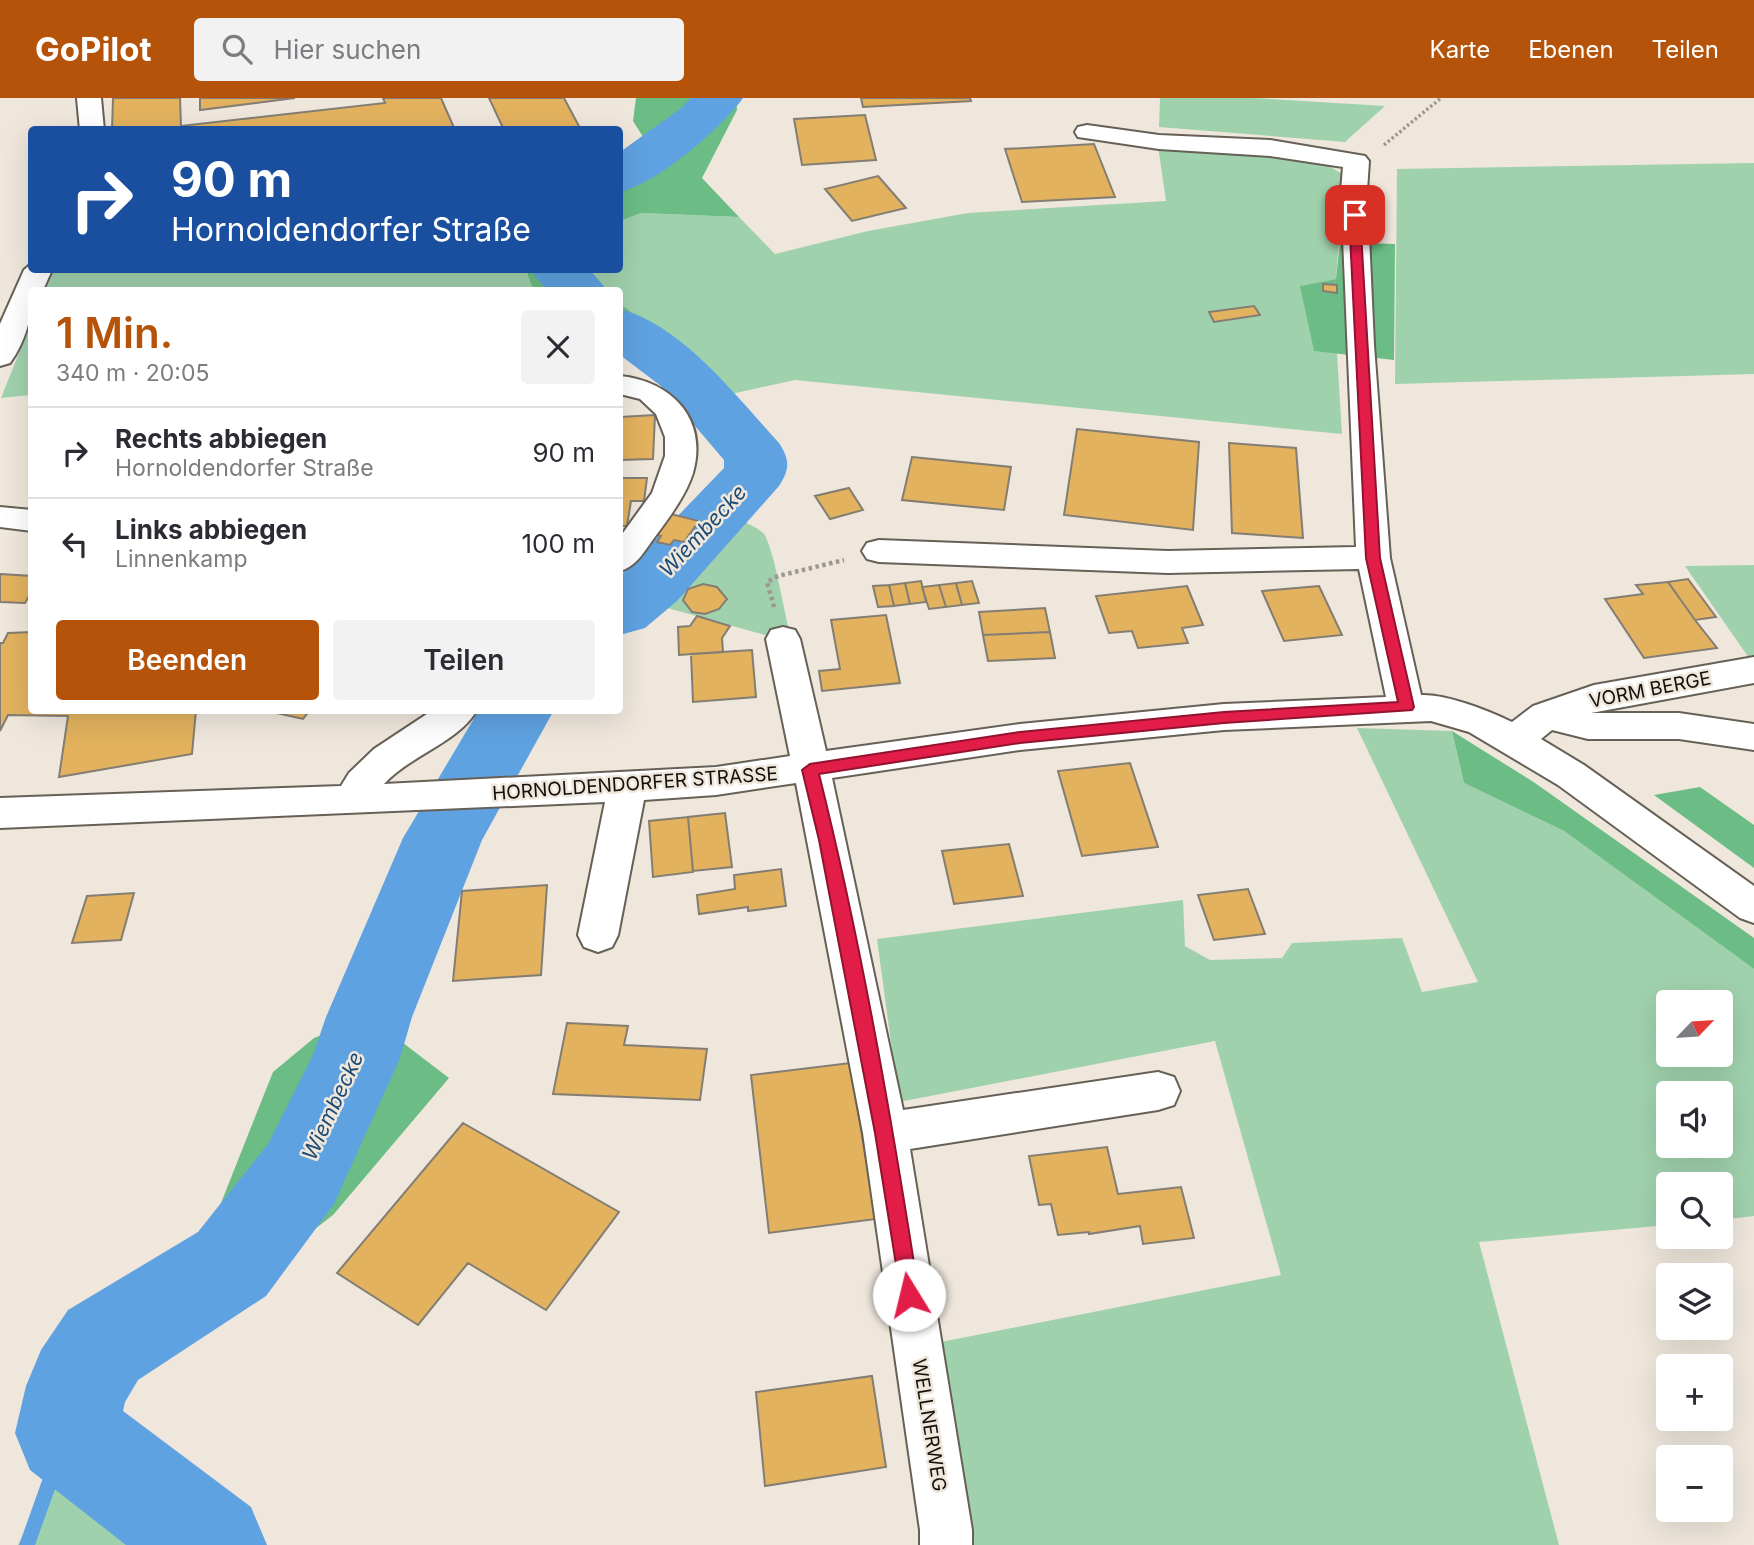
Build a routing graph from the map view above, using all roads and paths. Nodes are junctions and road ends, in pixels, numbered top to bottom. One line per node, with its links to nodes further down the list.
1 (89, 98): 3 (street)
2 (1441, 98): 5 (path)
3 (92, 126)
4 (1087, 132): 5 (street)
5 (1356, 162): 13 (street)
6 (28, 293): 7 (street)
7 (0, 357)
8 (623, 385): 12 (street)
9 (0, 517): 10 (street)
10 (28, 520)
11 (879, 551): 13 (street); 14 (path)
12 (623, 556)
13 (1373, 558): 16 (street)
14 (783, 639): 21 (street, WELLNERWEG)
15 (1754, 670): 18 (street, VORM BERGE)
16 (1406, 707): 20 (street, HORNOLDENDORFER STRASSE); 21 (street, HORNOLDENDORFER STRASSE)
17 (453, 714): 23 (street)
18 (1546, 715): 19 (street); 20 (street, VORM BERGE)
19 (1754, 737)
20 (1515, 740): 25 (street, HORNOLDENDORFER STRASSE)
21 (810, 770): 22 (street, HORNOLDENDORFER STRASSE); 28 (street, WELLNERWEG)
22 (627, 787): 23 (street, HORNOLDENDORFER STRASSE); 26 (street)
23 (353, 798): 24 (street, HORNOLDENDORFER STRASSE)
24 (0, 813)
25 (1754, 907)
26 (598, 935)
27 (1158, 1091): 28 (street)
28 (884, 1133): 29 (street, WELLNERWEG)
29 (946, 1545)

